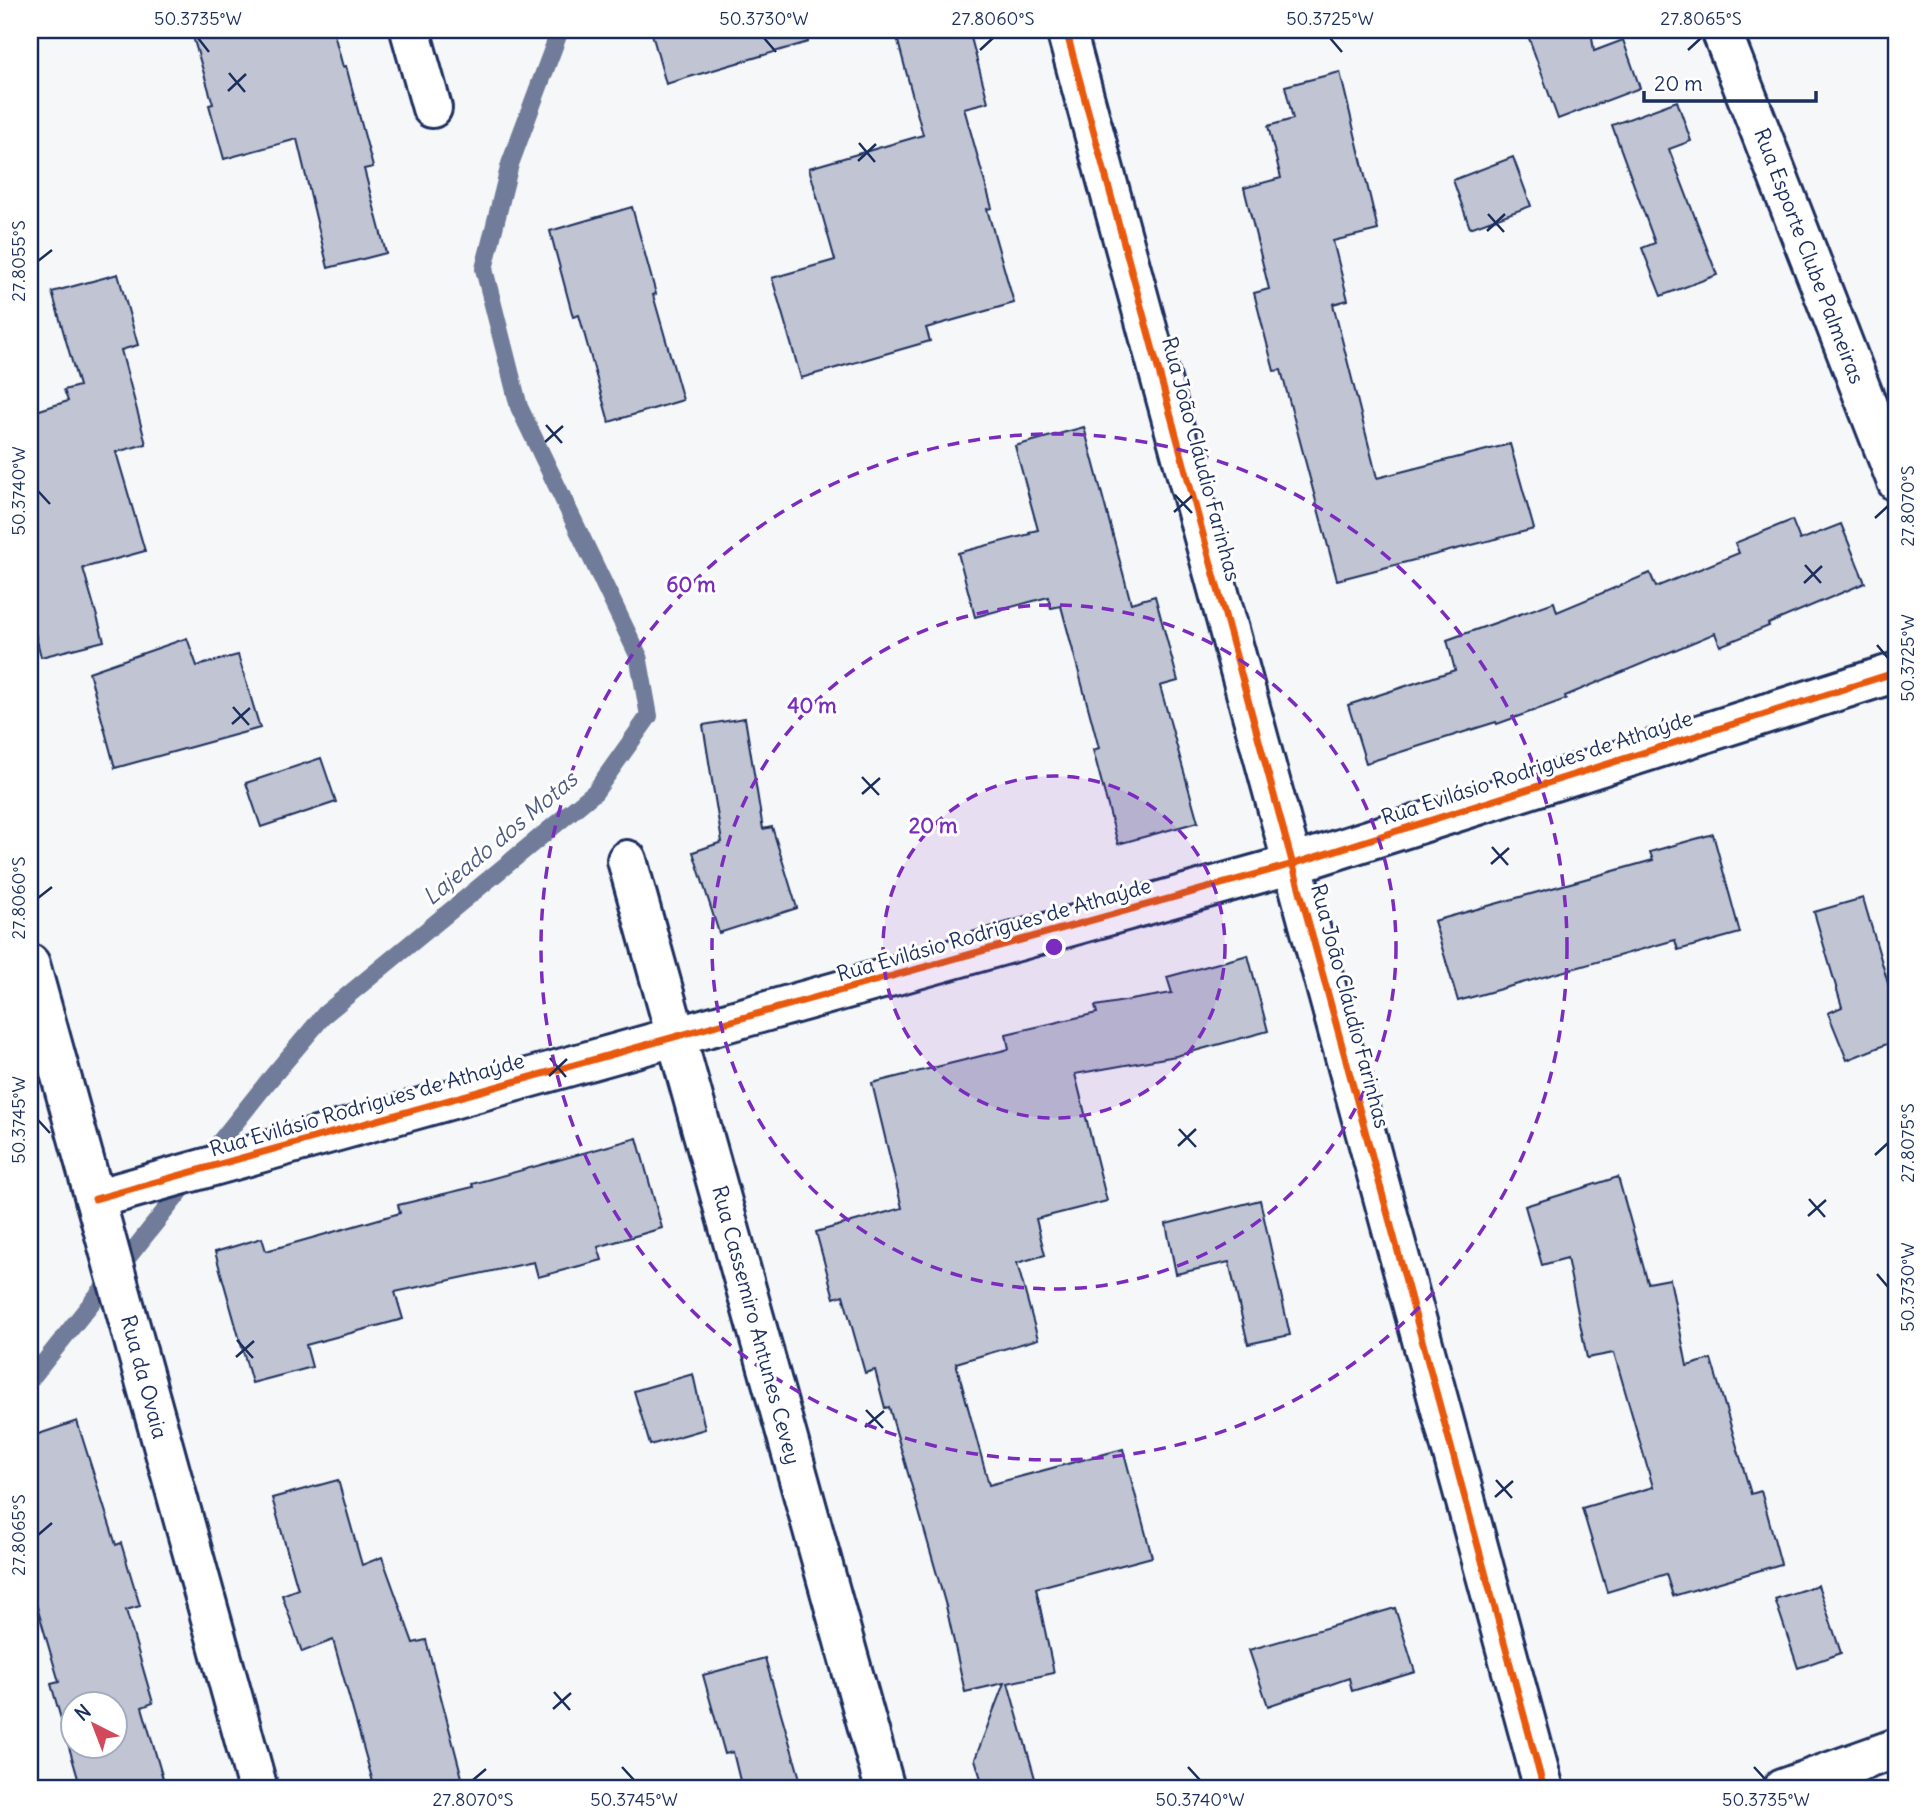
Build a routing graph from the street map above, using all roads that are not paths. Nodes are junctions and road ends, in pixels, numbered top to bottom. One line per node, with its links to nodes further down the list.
1 (410, 30): 4 (street)
2 (1066, 30): 8 (street, Rua João Cláudio Farinhas)
3 (1721, 30): 5 (street, Rua Esporte Clube Palmeiras)
4 (432, 108)
5 (1897, 482)
6 (1897, 672): 8 (street, Rua Evilásio Rodrigues de Athaýde)
7 (627, 860): 10 (street, Rua Cassemiro Antunes Cevey)
8 (1293, 864): 10 (street, Rua Evilásio Rodrigues de Athaýde); 15 (street, Rua João Cláudio Farinhas)
9 (30, 964): 11 (street, Rua da Ovaia)
10 (677, 1037): 11 (street, Rua Evilásio Rodrigues de Athaýde); 14 (street, Rua Cassemiro Antunes Cevey)
11 (99, 1213): 13 (street, Rua da Ovaia)
12 (1897, 1748): 16 (street)
13 (258, 1789)
14 (885, 1789)
15 (1544, 1789)
16 (1782, 1789)

